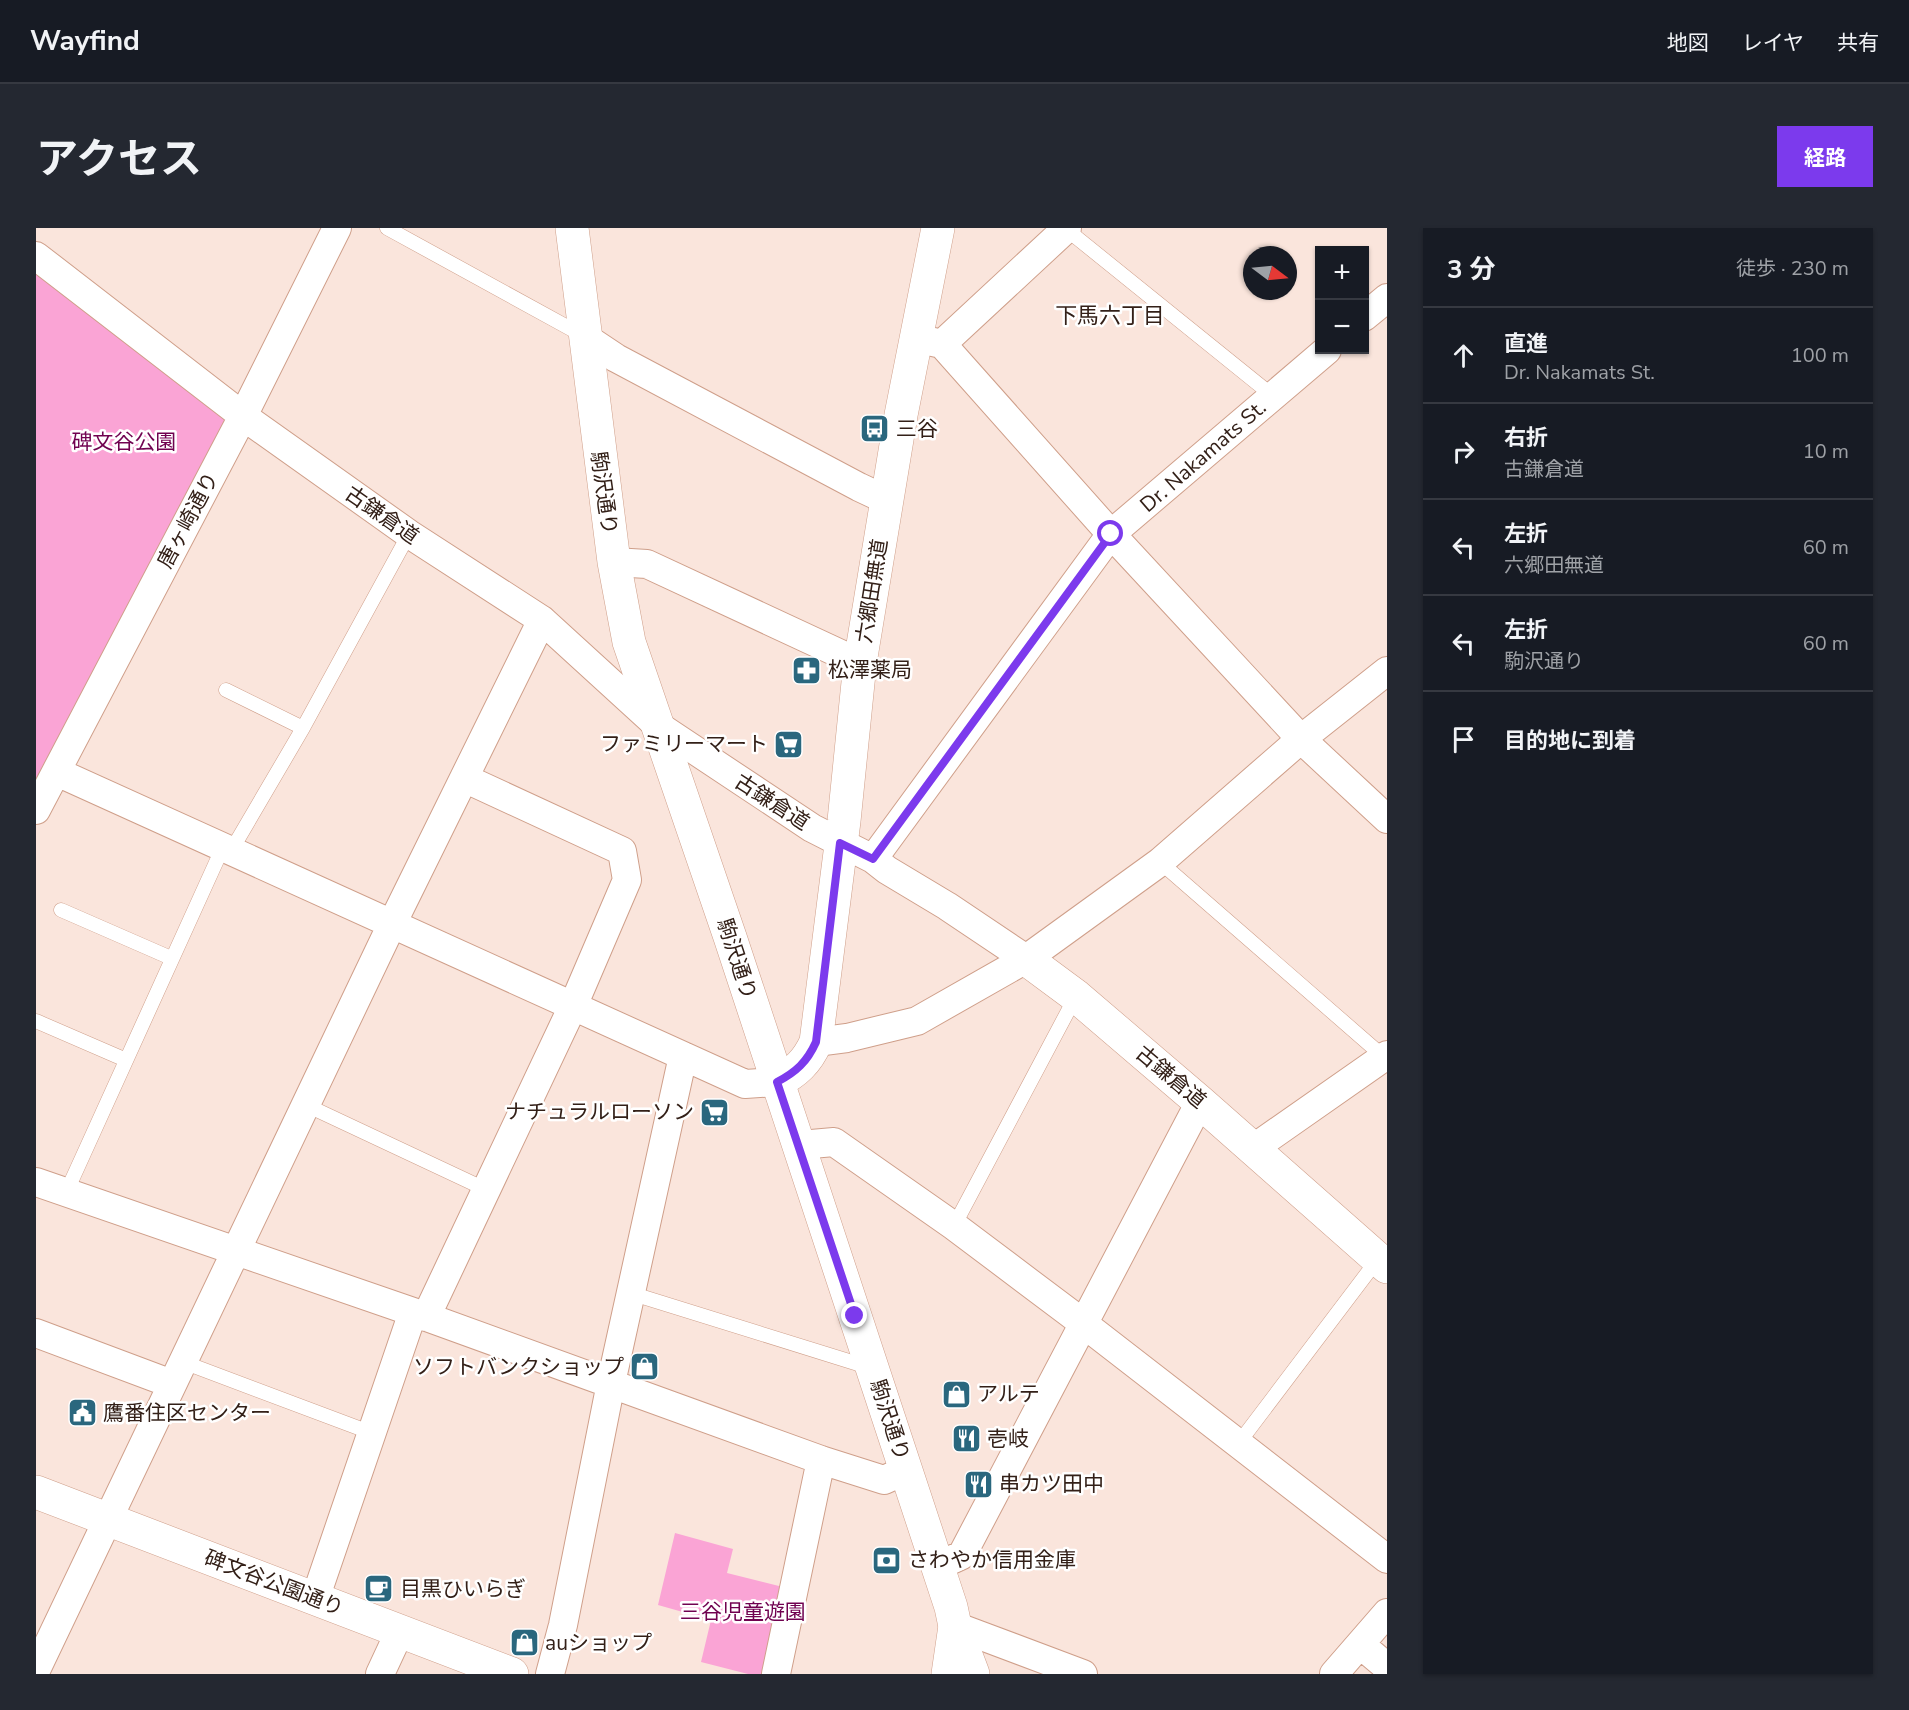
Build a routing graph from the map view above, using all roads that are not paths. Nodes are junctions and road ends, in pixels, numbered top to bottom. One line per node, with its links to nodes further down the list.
1 (337, 228): 13 (street, 唐ヶ崎通り)
2 (387, 228): 9 (lane)
3 (572, 228): 9 (street, 駒沢通り)
4 (938, 228): 10 (street, 六郷田無道)
5 (1067, 229): 10 (street); 12 (lane)
6 (36, 256): 13 (street, 古鎌倉道)
7 (1387, 298): 8 (street)
8 (1369, 314)
9 (586, 338): 14 (street); 17 (street, 駒沢通り)
10 (928, 341): 14 (street, 六郷田無道); 16 (street)
11 (1322, 354): 12 (street, Dr. Nakamats St.)
12 (1273, 396): 16 (street, Dr. Nakamats St.)
13 (243, 416): 15 (street, 古鎌倉道); 25 (street, 唐ヶ崎通り)
14 (887, 497): 19 (street, 六郷田無道)
15 (409, 534): 18 (street, 古鎌倉道); 23 (lane)
16 (1111, 534): 24 (street); 31 (street, Dr. Nakamats St.)
17 (614, 562): 19 (street); 22 (street, 駒沢通り)
18 (542, 620): 22 (street, 古鎌倉道); 26 (street)
19 (860, 663): 29 (street, 六郷田無道)
20 (1387, 671): 24 (street)
21 (226, 690): 23 (lane)
22 (657, 725): 29 (street, 古鎌倉道); 44 (street, 駒沢通り)
23 (303, 728): 30 (lane)
24 (1301, 739): 28 (street); 32 (street)
25 (57, 772): 27 (street, 唐ヶ崎通り); 30 (street)
26 (464, 778): 34 (street); 38 (street)
27 (36, 810)
28 (1387, 819)
29 (840, 843): 31 (street, 古鎌倉道); 40 (street, 六郷田無道)
30 (227, 849): 34 (street); 35 (lane)
31 (873, 859): 36 (street, 古鎌倉道)
32 (1160, 862): 36 (street); 42 (lane)
33 (61, 910): 35 (lane)
34 (392, 924): 38 (street); 46 (street)
35 (171, 958): 43 (lane)
36 (1026, 959): 37 (street, 古鎌倉道); 40 (street)
37 (1076, 996): 45 (street, 古鎌倉道); 52 (lane)
38 (573, 1006): 41 (street); 50 (street)
39 (36, 1021): 43 (lane)
40 (816, 1042): 44 (street, 六郷田無道)
41 (683, 1056): 44 (street); 55 (street)
42 (1386, 1057): 48 (street)
43 (126, 1060): 51 (lane)
44 (777, 1082): 47 (street, 駒沢通り)
45 (1200, 1102): 48 (street, 古鎌倉道); 57 (street)
46 (306, 1105): 50 (lane); 53 (street)
47 (800, 1145): 52 (street); 59 (street, 駒沢通り)
48 (1254, 1148): 54 (street, 古鎌倉道)
49 (36, 1182): 51 (street)
50 (485, 1190): 56 (street)
51 (66, 1192): 53 (street)
52 (954, 1226): 57 (street)
53 (236, 1251): 56 (street); 60 (street)
54 (1383, 1263): 63 (lane)
55 (630, 1293): 59 (lane); 61 (street)
56 (419, 1315): 61 (street); 62 (street)
57 (1085, 1325): 63 (street); 69 (street)
58 (36, 1333): 60 (street)
59 (873, 1368): 65 (street, 駒沢通り)
60 (177, 1373): 62 (lane); 67 (street)
61 (611, 1383): 64 (street); 80 (street)
62 (372, 1433): 70 (street)
63 (1238, 1444): 68 (street)
64 (821, 1460): 65 (street); 81 (street)
65 (906, 1470): 69 (street, 駒沢通り)
66 (36, 1492): 67 (street, 碑文谷公園通り)
67 (107, 1519): 70 (street, 碑文谷公園通り); 76 (street)
68 (1387, 1559)
69 (938, 1566): 72 (street, 駒沢通り)
70 (315, 1599): 73 (street, 碑文谷公園通り)
71 (1387, 1613): 74 (street)
72 (955, 1626): 82 (street); 83 (street, 駒沢通り); 84 (street)
73 (400, 1631): 78 (street); 79 (street, 碑文谷公園通り)
74 (1361, 1645): 75 (street); 85 (street)
75 (1387, 1667)
76 (36, 1671): 77 (lane)
77 (43, 1674)
78 (380, 1674)
79 (512, 1674)
80 (550, 1674)
81 (776, 1674)
82 (948, 1674)
83 (973, 1674)
84 (1083, 1674)
85 (1334, 1674)

